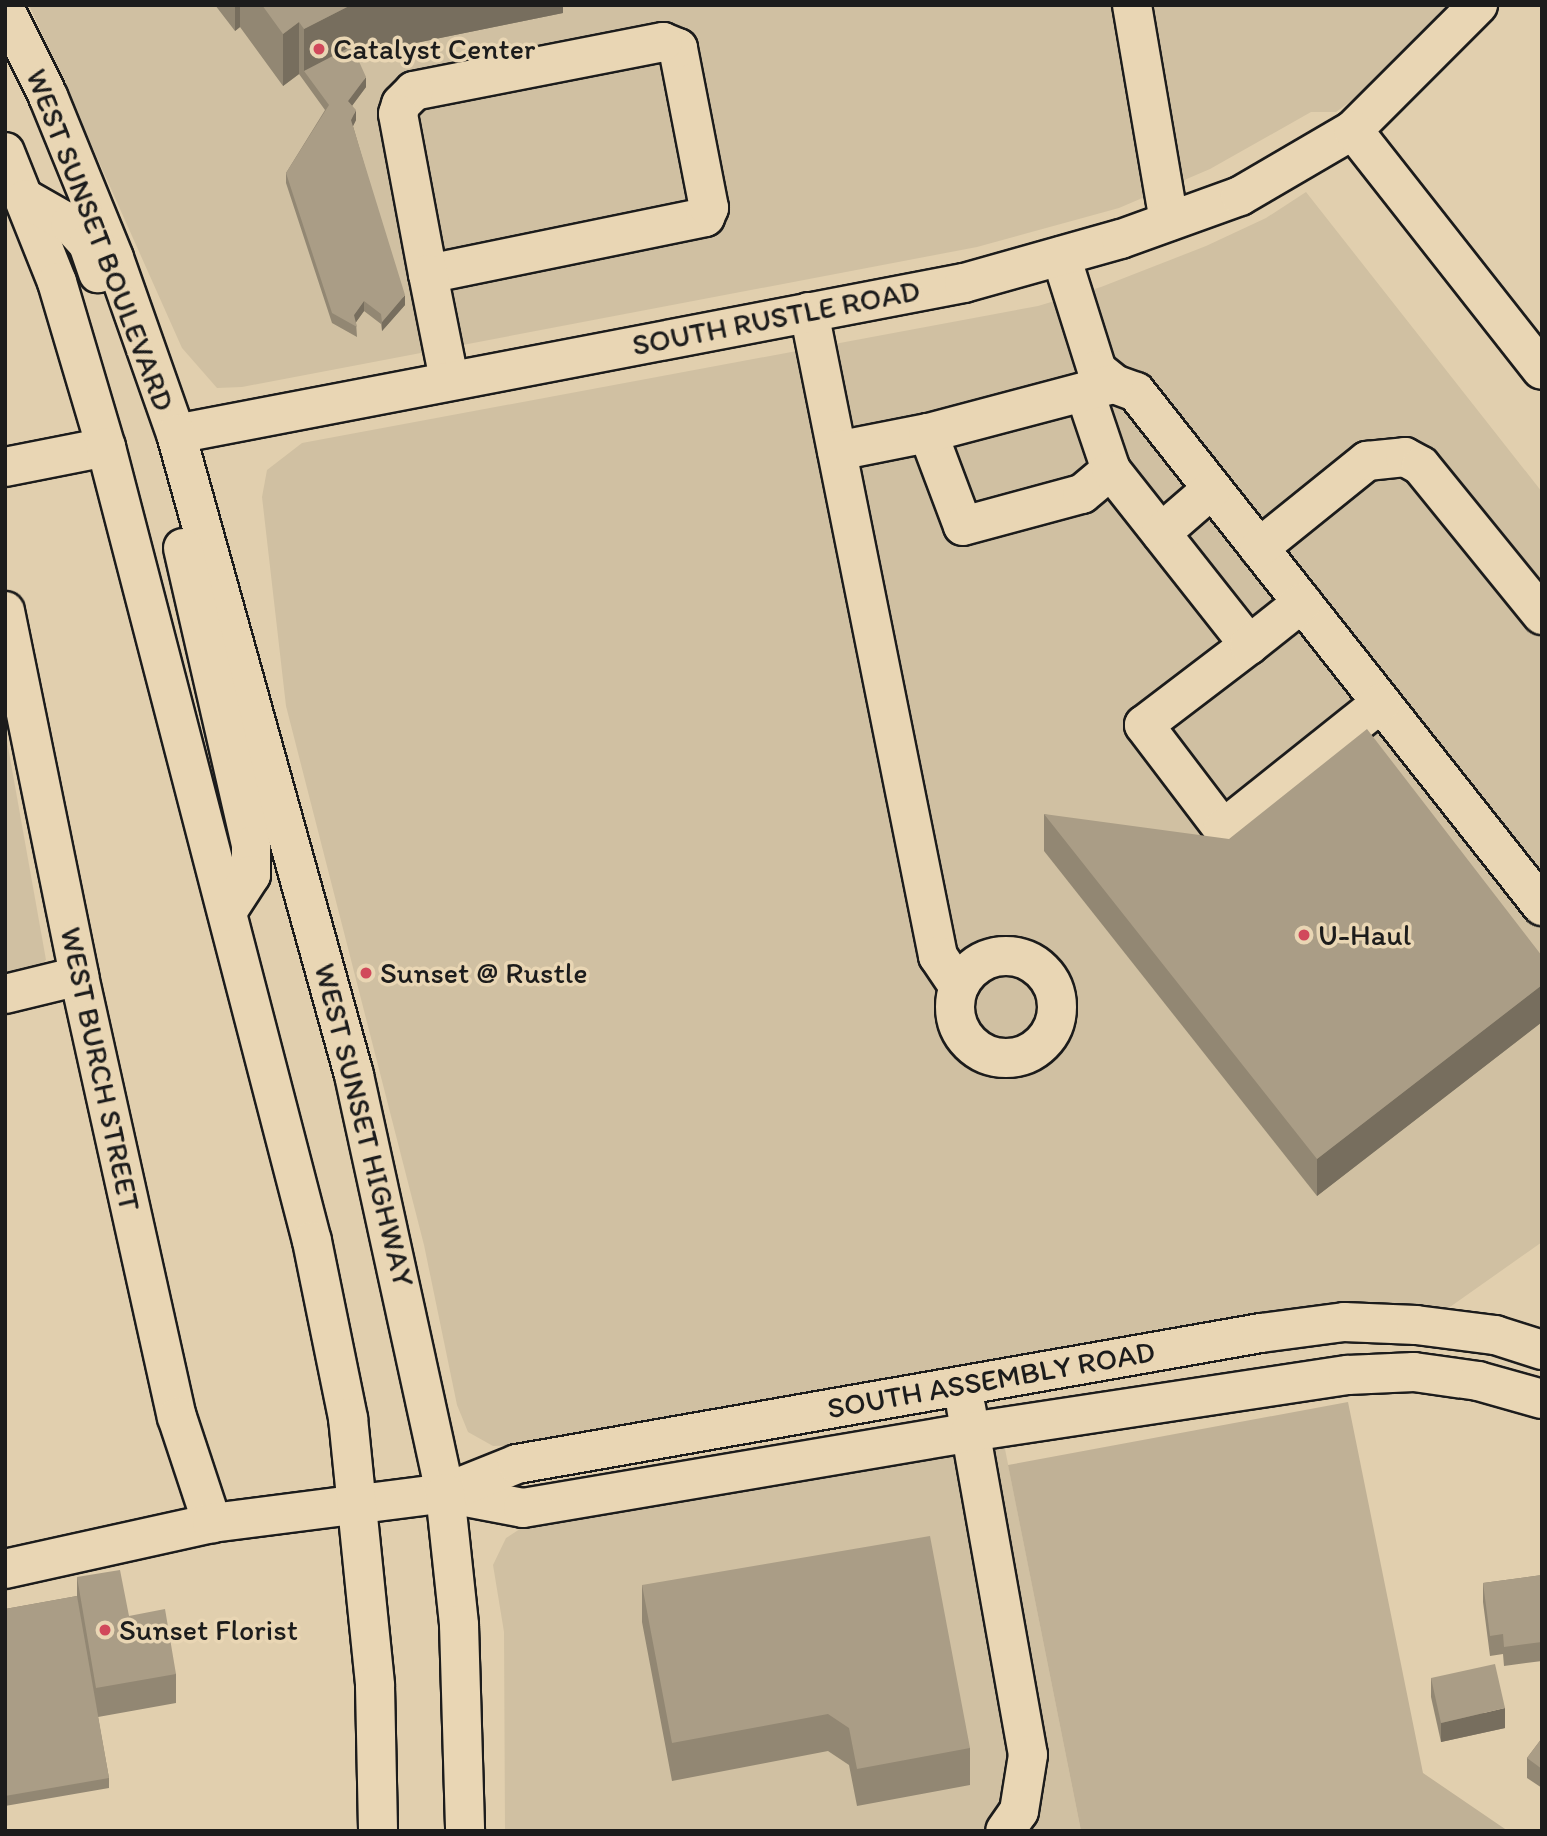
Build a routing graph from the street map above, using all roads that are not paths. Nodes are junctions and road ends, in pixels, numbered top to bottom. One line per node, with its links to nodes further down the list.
1 (1132, 5): 7 (main road)
2 (1478, 5): 4 (main road, SOUTH RUSTLE ROAD)
3 (5, 9): 15 (main road, WEST SUNSET BOULEVARD)
4 (1353, 130): 7 (main road, SOUTH RUSTLE ROAD); 11 (main road)
5 (5, 152): 6 (main road, WEST SUNSET BOULEVARD)
6 (26, 198): 15 (main road); 16 (main road, WEST SUNSET BOULEVARD)
7 (1169, 221): 8 (main road, SOUTH RUSTLE ROAD)
8 (1061, 256): 10 (main road, SOUTH RUSTLE ROAD); 13 (main road)
9 (428, 274): 9 (main road); 12 (main road)
10 (809, 312): 12 (main road, SOUTH RUSTLE ROAD); 17 (main road)
11 (1542, 370)
12 (449, 379): 15 (main road, SOUTH RUSTLE ROAD)
13 (1099, 388): 14 (main road); 19 (main road); 20 (main road)
14 (928, 433): 17 (main road); 19 (main road)
15 (176, 434): 30 (main road); 38 (main road, WEST SUNSET HIGHWAY)
16 (106, 447): 18 (main road); 30 (main road)
17 (837, 451): 32 (main road)
18 (5, 467)
19 (1111, 470): 21 (main road)
20 (1212, 489): 21 (main road); 22 (main road)
21 (1161, 533): 26 (main road)
22 (1259, 548): 23 (main road); 25 (main road)
23 (1302, 603): 26 (main road); 27 (main road)
24 (5, 611): 28 (main road, WEST BURCH STREET)
25 (1542, 615)
26 (1248, 645): 27 (main road)
27 (1381, 703): 29 (main road)
28 (20, 745): 31 (main road, WEST BURCH STREET)
29 (1542, 906)
30 (227, 912): 39 (main road)
31 (79, 976): 33 (main road); 40 (main road, WEST BURCH STREET)
32 (959, 987)
33 (5, 994)
34 (1542, 1350): 35 (main road, SOUTH ASSEMBLY ROAD)
35 (963, 1384): 37 (main road); 38 (main road, SOUTH ASSEMBLY ROAD)
36 (1542, 1399): 37 (main road, SOUTH ASSEMBLY ROAD)
37 (970, 1432): 38 (main road, SOUTH ASSEMBLY ROAD); 44 (main road)
38 (445, 1493): 39 (main road, SOUTH ASSEMBLY ROAD); 43 (main road, WEST SUNSET HIGHWAY)
39 (356, 1506): 40 (main road, SOUTH ASSEMBLY ROAD); 42 (main road)
40 (212, 1523): 41 (main road, SOUTH ASSEMBLY ROAD)
41 (5, 1569)
42 (378, 1831)
43 (465, 1831)
44 (1005, 1831)

